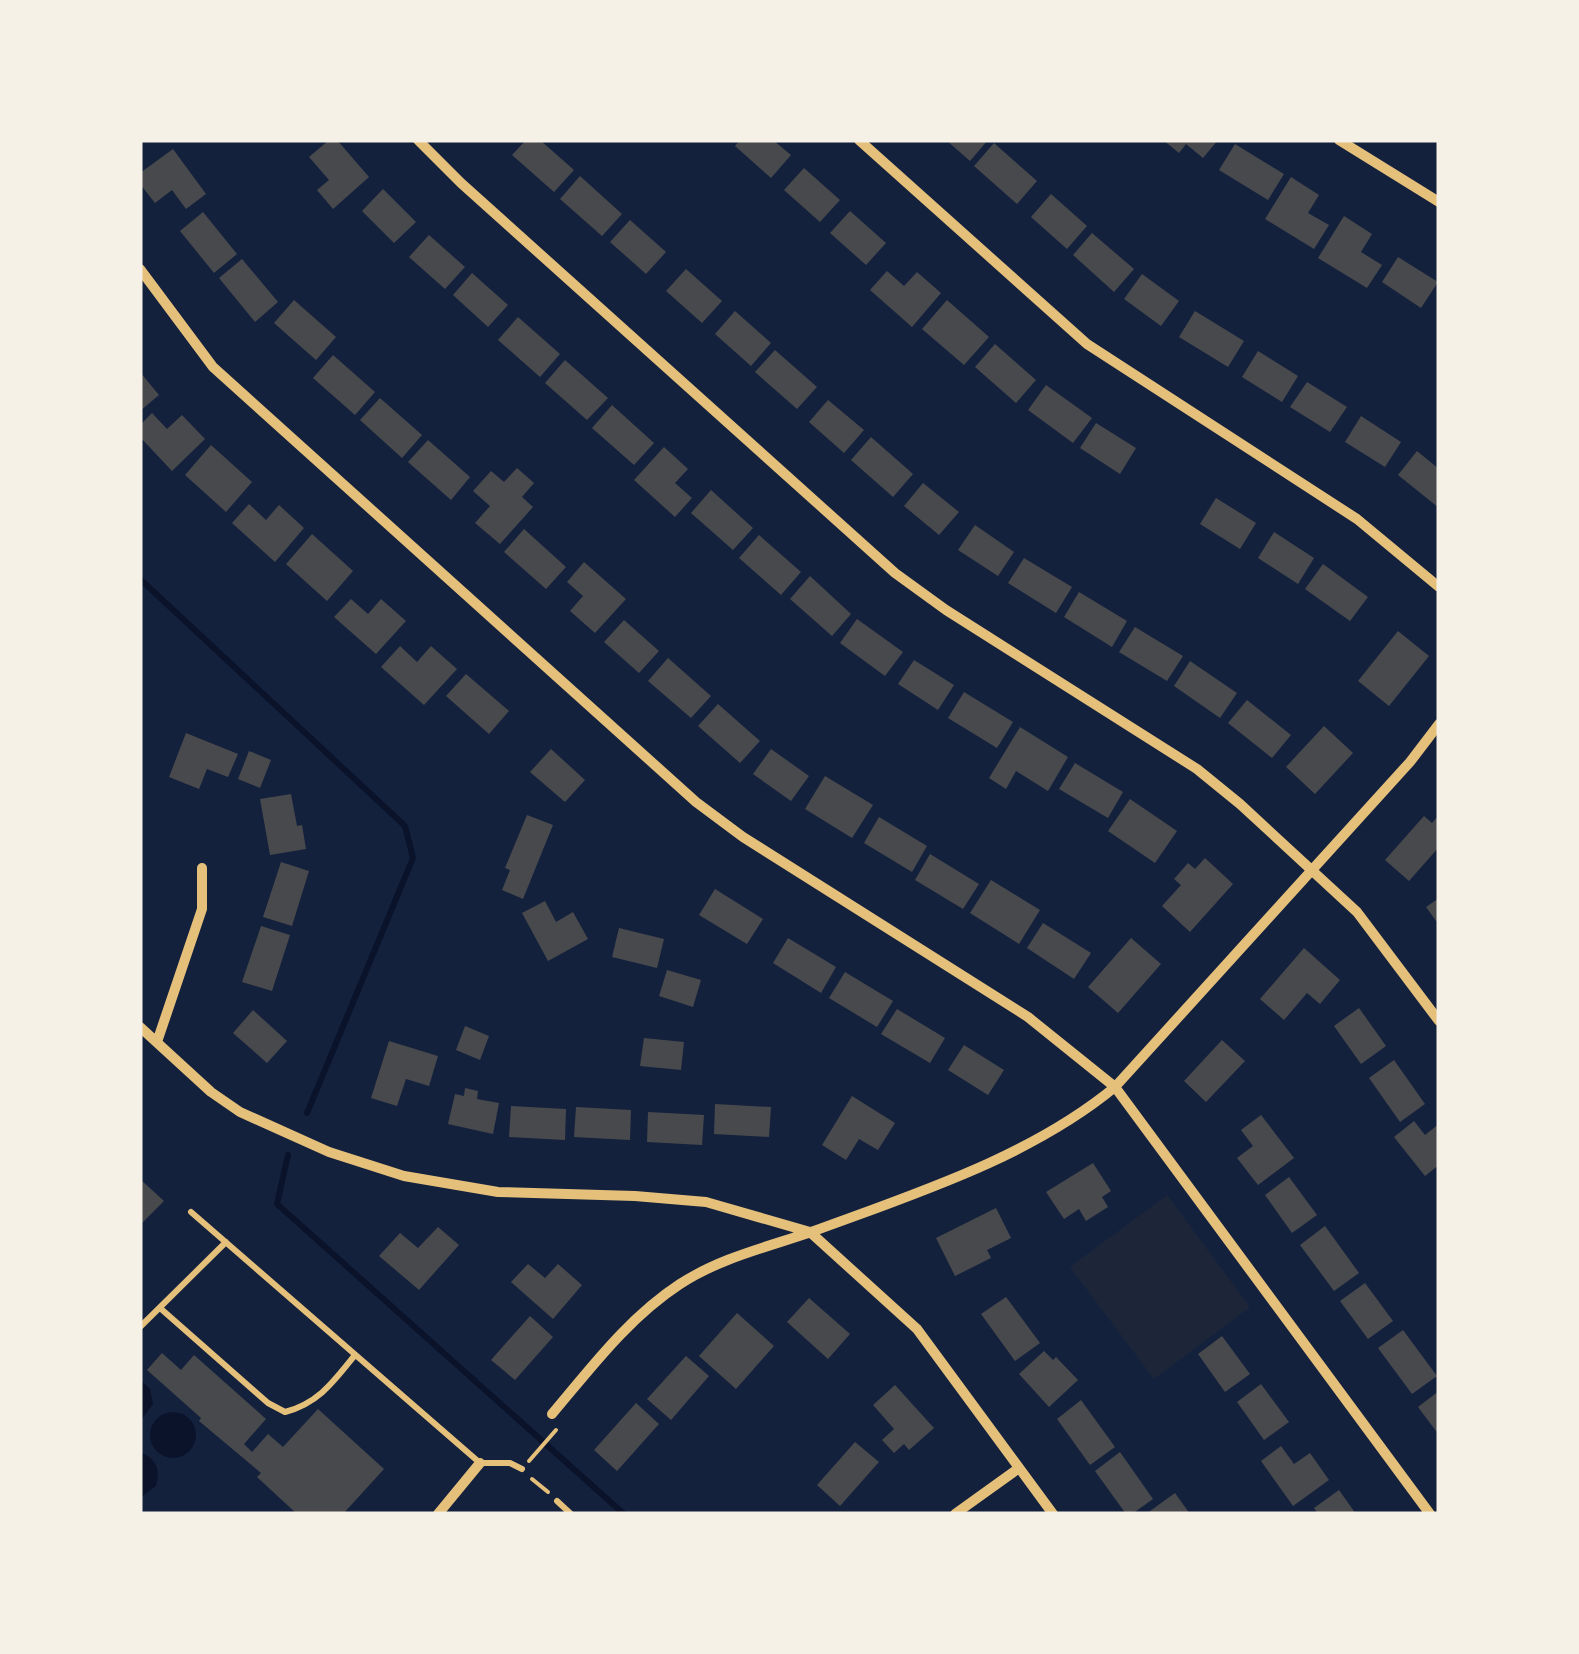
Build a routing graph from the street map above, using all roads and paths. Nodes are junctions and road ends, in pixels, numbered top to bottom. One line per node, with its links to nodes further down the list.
1 (418, 140): 9 (street)
2 (859, 140): 6 (street)
3 (1339, 140): 4 (street)
4 (1439, 202)
5 (140, 268): 13 (street)
6 (1439, 587)
7 (1439, 724): 9 (street)
8 (202, 868): 12 (street)
9 (1312, 869): 10 (street); 13 (street)
10 (1439, 1021)
11 (140, 1027): 12 (street)
12 (157, 1042): 15 (street)
13 (1115, 1087): 15 (street); 30 (street)
14 (191, 1212): 16 (lane)
15 (810, 1232): 20 (street); 23 (street)
16 (226, 1242): 17 (lane); 19 (lane)
17 (160, 1308): 18 (lane); 19 (lane)
18 (140, 1327)
19 (355, 1354): 22 (lane)
20 (552, 1414)
21 (554, 1432): 24 (path)
22 (480, 1463): 24 (lane); 26 (street)
23 (1019, 1468): 28 (street); 29 (street)
24 (522, 1470): 25 (path)
25 (557, 1501): 27 (lane)
26 (438, 1514)
27 (571, 1514)
28 (955, 1514)
29 (1053, 1514)
30 (1430, 1514)

